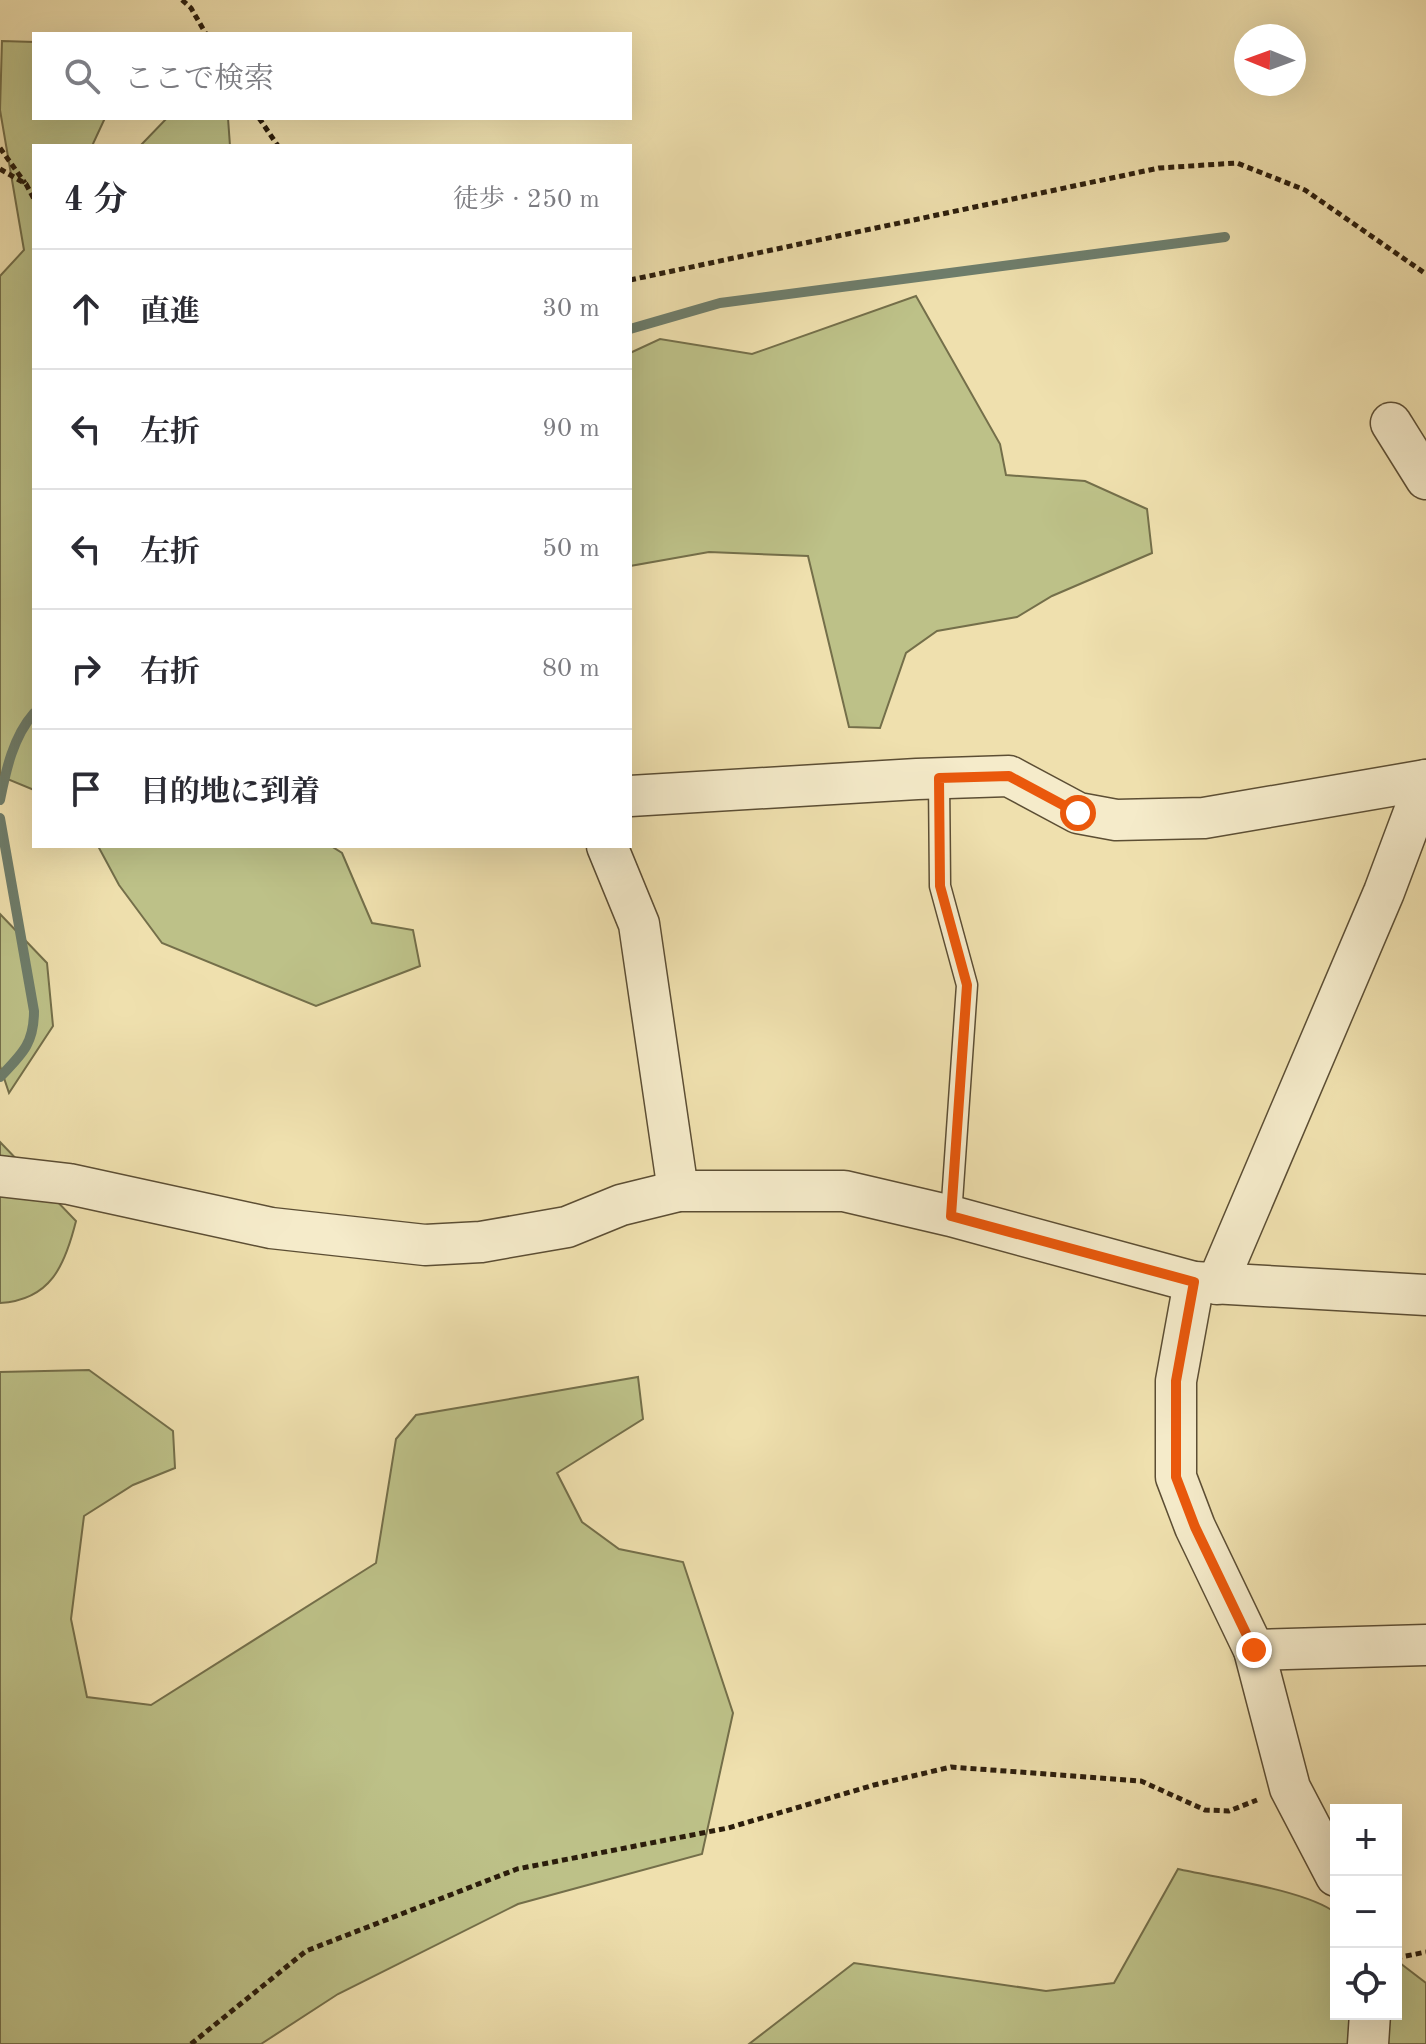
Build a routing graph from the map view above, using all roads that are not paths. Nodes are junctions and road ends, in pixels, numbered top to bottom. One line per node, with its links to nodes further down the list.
1 (1391, 423): 2 (street)
2 (1426, 479)
3 (939, 778): 4 (street); 5 (street); 9 (lane)
4 (1426, 780): 10 (street)
5 (632, 796)
6 (608, 848): 8 (street)
7 (0, 1176): 8 (street)
8 (678, 1191): 9 (street)
9 (951, 1216): 10 (street)
10 (1205, 1283): 11 (street); 13 (street)
11 (1426, 1295)
12 (1426, 1645): 13 (street)
13 (1254, 1650): 14 (street)
14 (1330, 1865)
15 (1370, 2020): 16 (street)
16 (1368, 2044)

